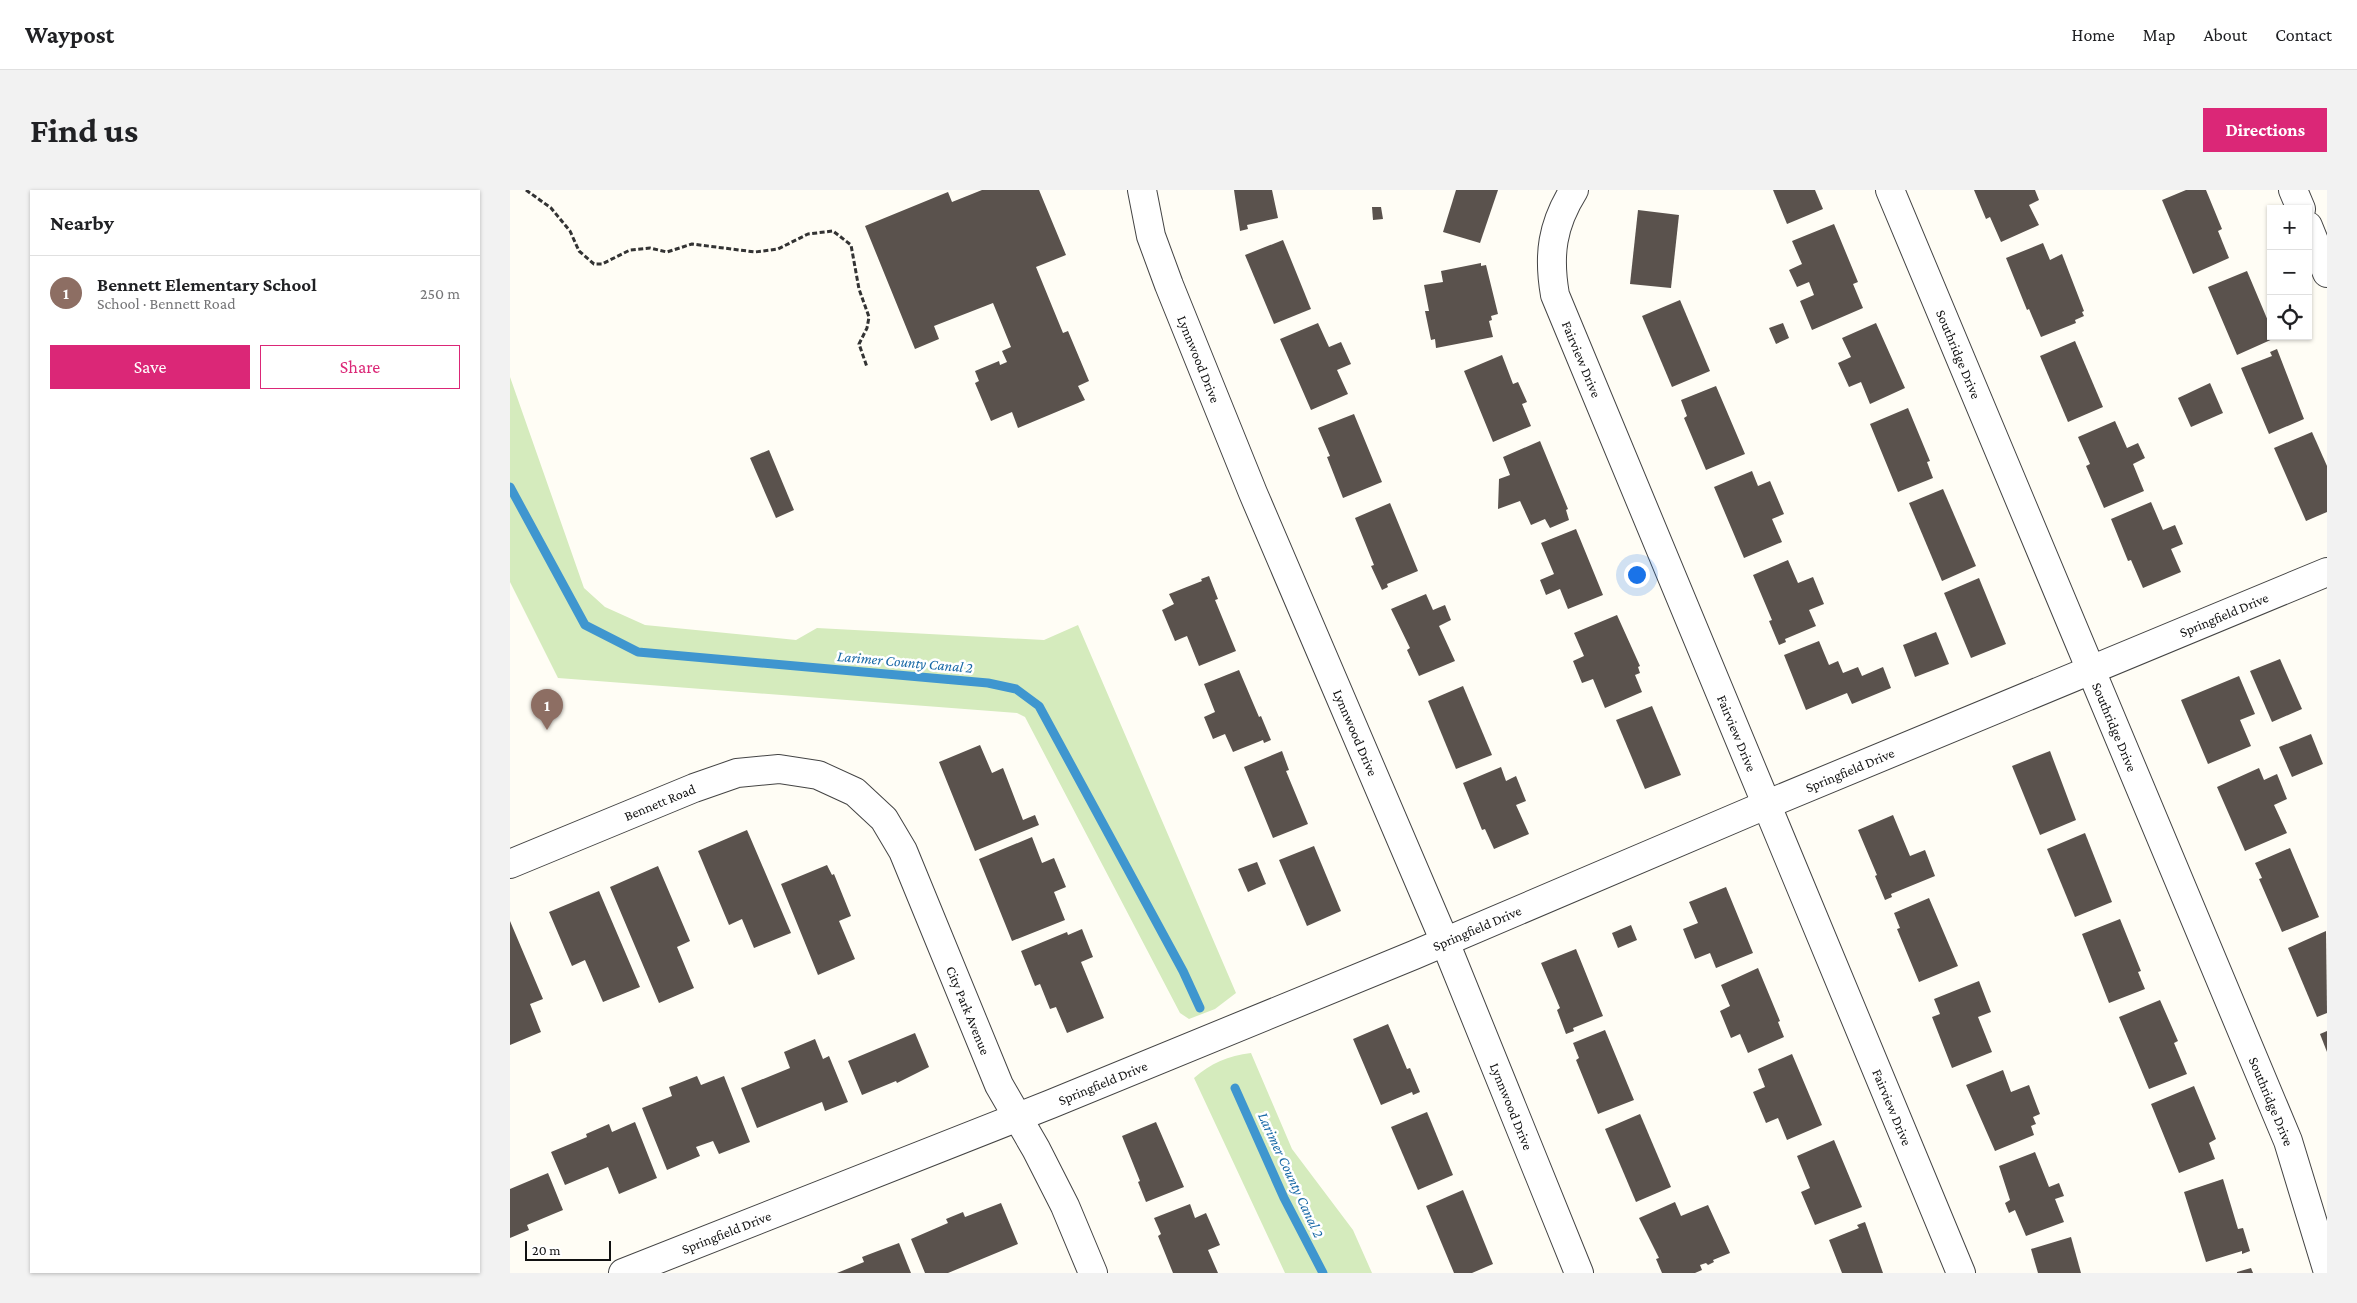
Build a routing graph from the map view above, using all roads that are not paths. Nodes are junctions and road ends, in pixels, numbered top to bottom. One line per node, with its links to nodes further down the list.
1 (1142, 190): 13 (street, Lynnwood Drive)
2 (1574, 190): 11 (street, Fairview Drive)
3 (1890, 190): 9 (street, Southridge Drive)
4 (2293, 190): 5 (street)
5 (2299, 205)
6 (2312, 236): 7 (street)
7 (2327, 273)
8 (2327, 572): 9 (street, Springfield Drive)
9 (2092, 670): 11 (street, Springfield Drive); 15 (street, Southridge Drive)
10 (818, 775): 12 (street, Bennett Road); 14 (street, City Park Avenue)
11 (1768, 804): 13 (street, Springfield Drive); 19 (street, Fairview Drive)
12 (510, 864)
13 (1445, 942): 14 (street, Springfield Drive); 18 (street, Lynnwood Drive)
14 (1016, 1118): 16 (street, Springfield Drive); 17 (street, City Park Avenue)
15 (2327, 1269)
16 (623, 1273)
17 (1093, 1273)
18 (1579, 1273)
19 (1961, 1273)

